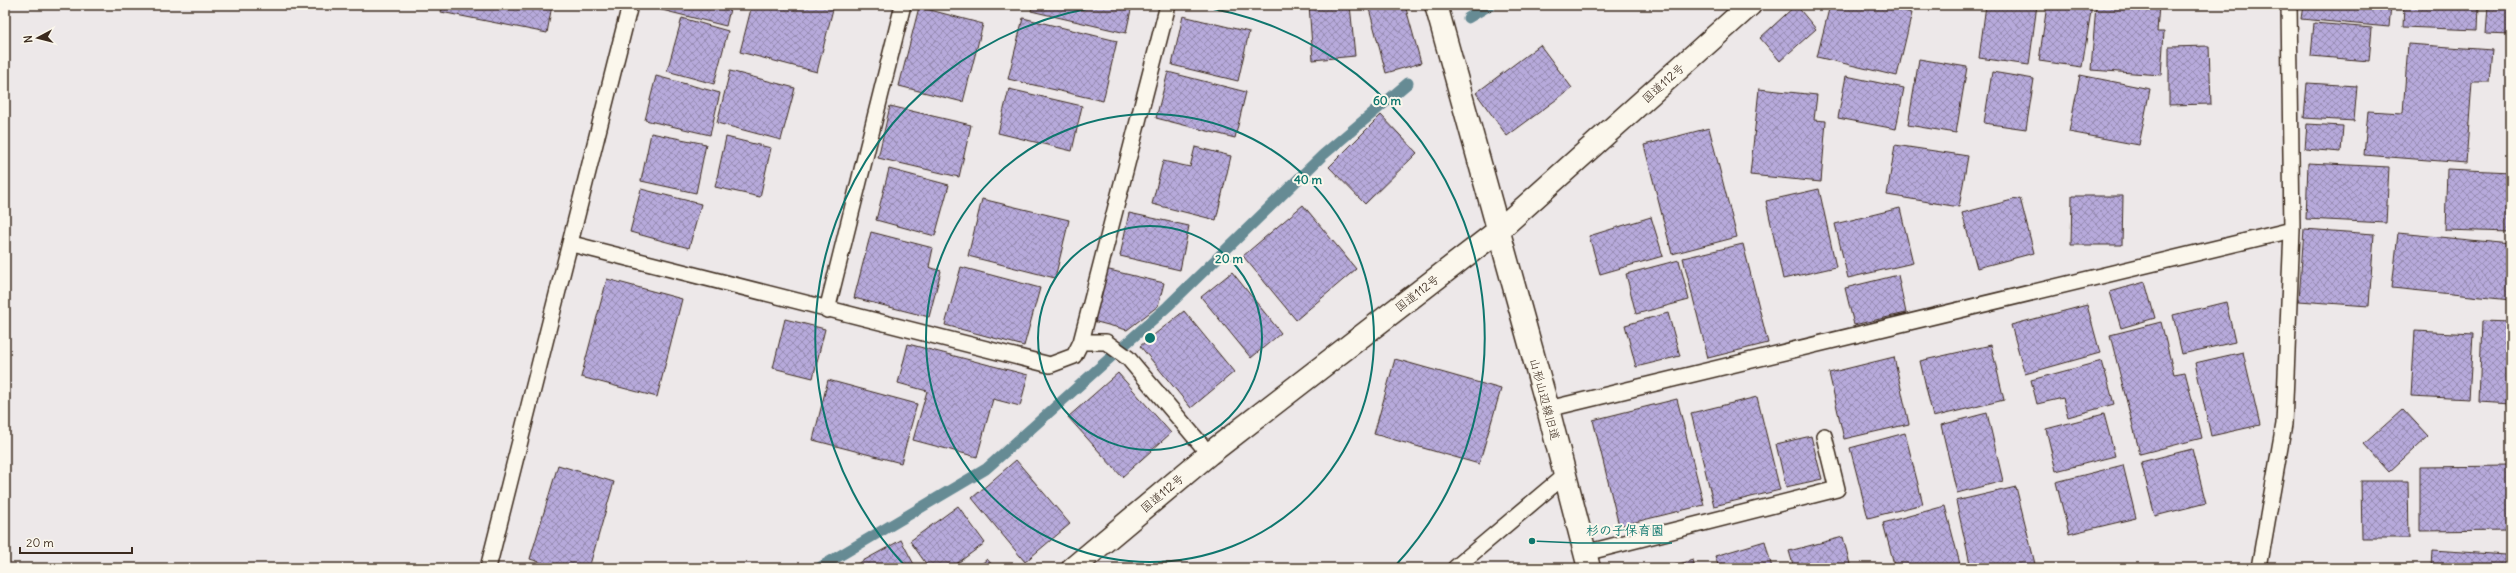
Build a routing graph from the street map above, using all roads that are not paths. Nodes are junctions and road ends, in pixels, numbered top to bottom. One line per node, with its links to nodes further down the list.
1 (630, 5): 9 (lane)
2 (903, 5): 10 (lane)
3 (1168, 5): 11 (lane)
4 (1436, 5): 7 (main road, 山形山辺線旧道)
5 (1750, 5): 7 (main road, 国道112号)
6 (2289, 5): 8 (lane)
7 (1499, 230): 12 (main road, 山形山辺線旧道); 14 (main road, 国道112号)
8 (2292, 230): 12 (lane); 20 (lane)
9 (572, 244): 10 (lane); 17 (lane)
10 (827, 310): 11 (lane)
11 (1080, 342): 14 (lane)
12 (1548, 409): 15 (main road, 山形山辺線旧道)
13 (1824, 436): 16 (lane)
14 (1209, 454): 18 (main road, 国道112号)
15 (1565, 475): 16 (main road, 山形山辺線旧道); 19 (lane)
16 (1587, 560)
17 (488, 568)
18 (1073, 568)
19 (1455, 568)
20 (2260, 568)

